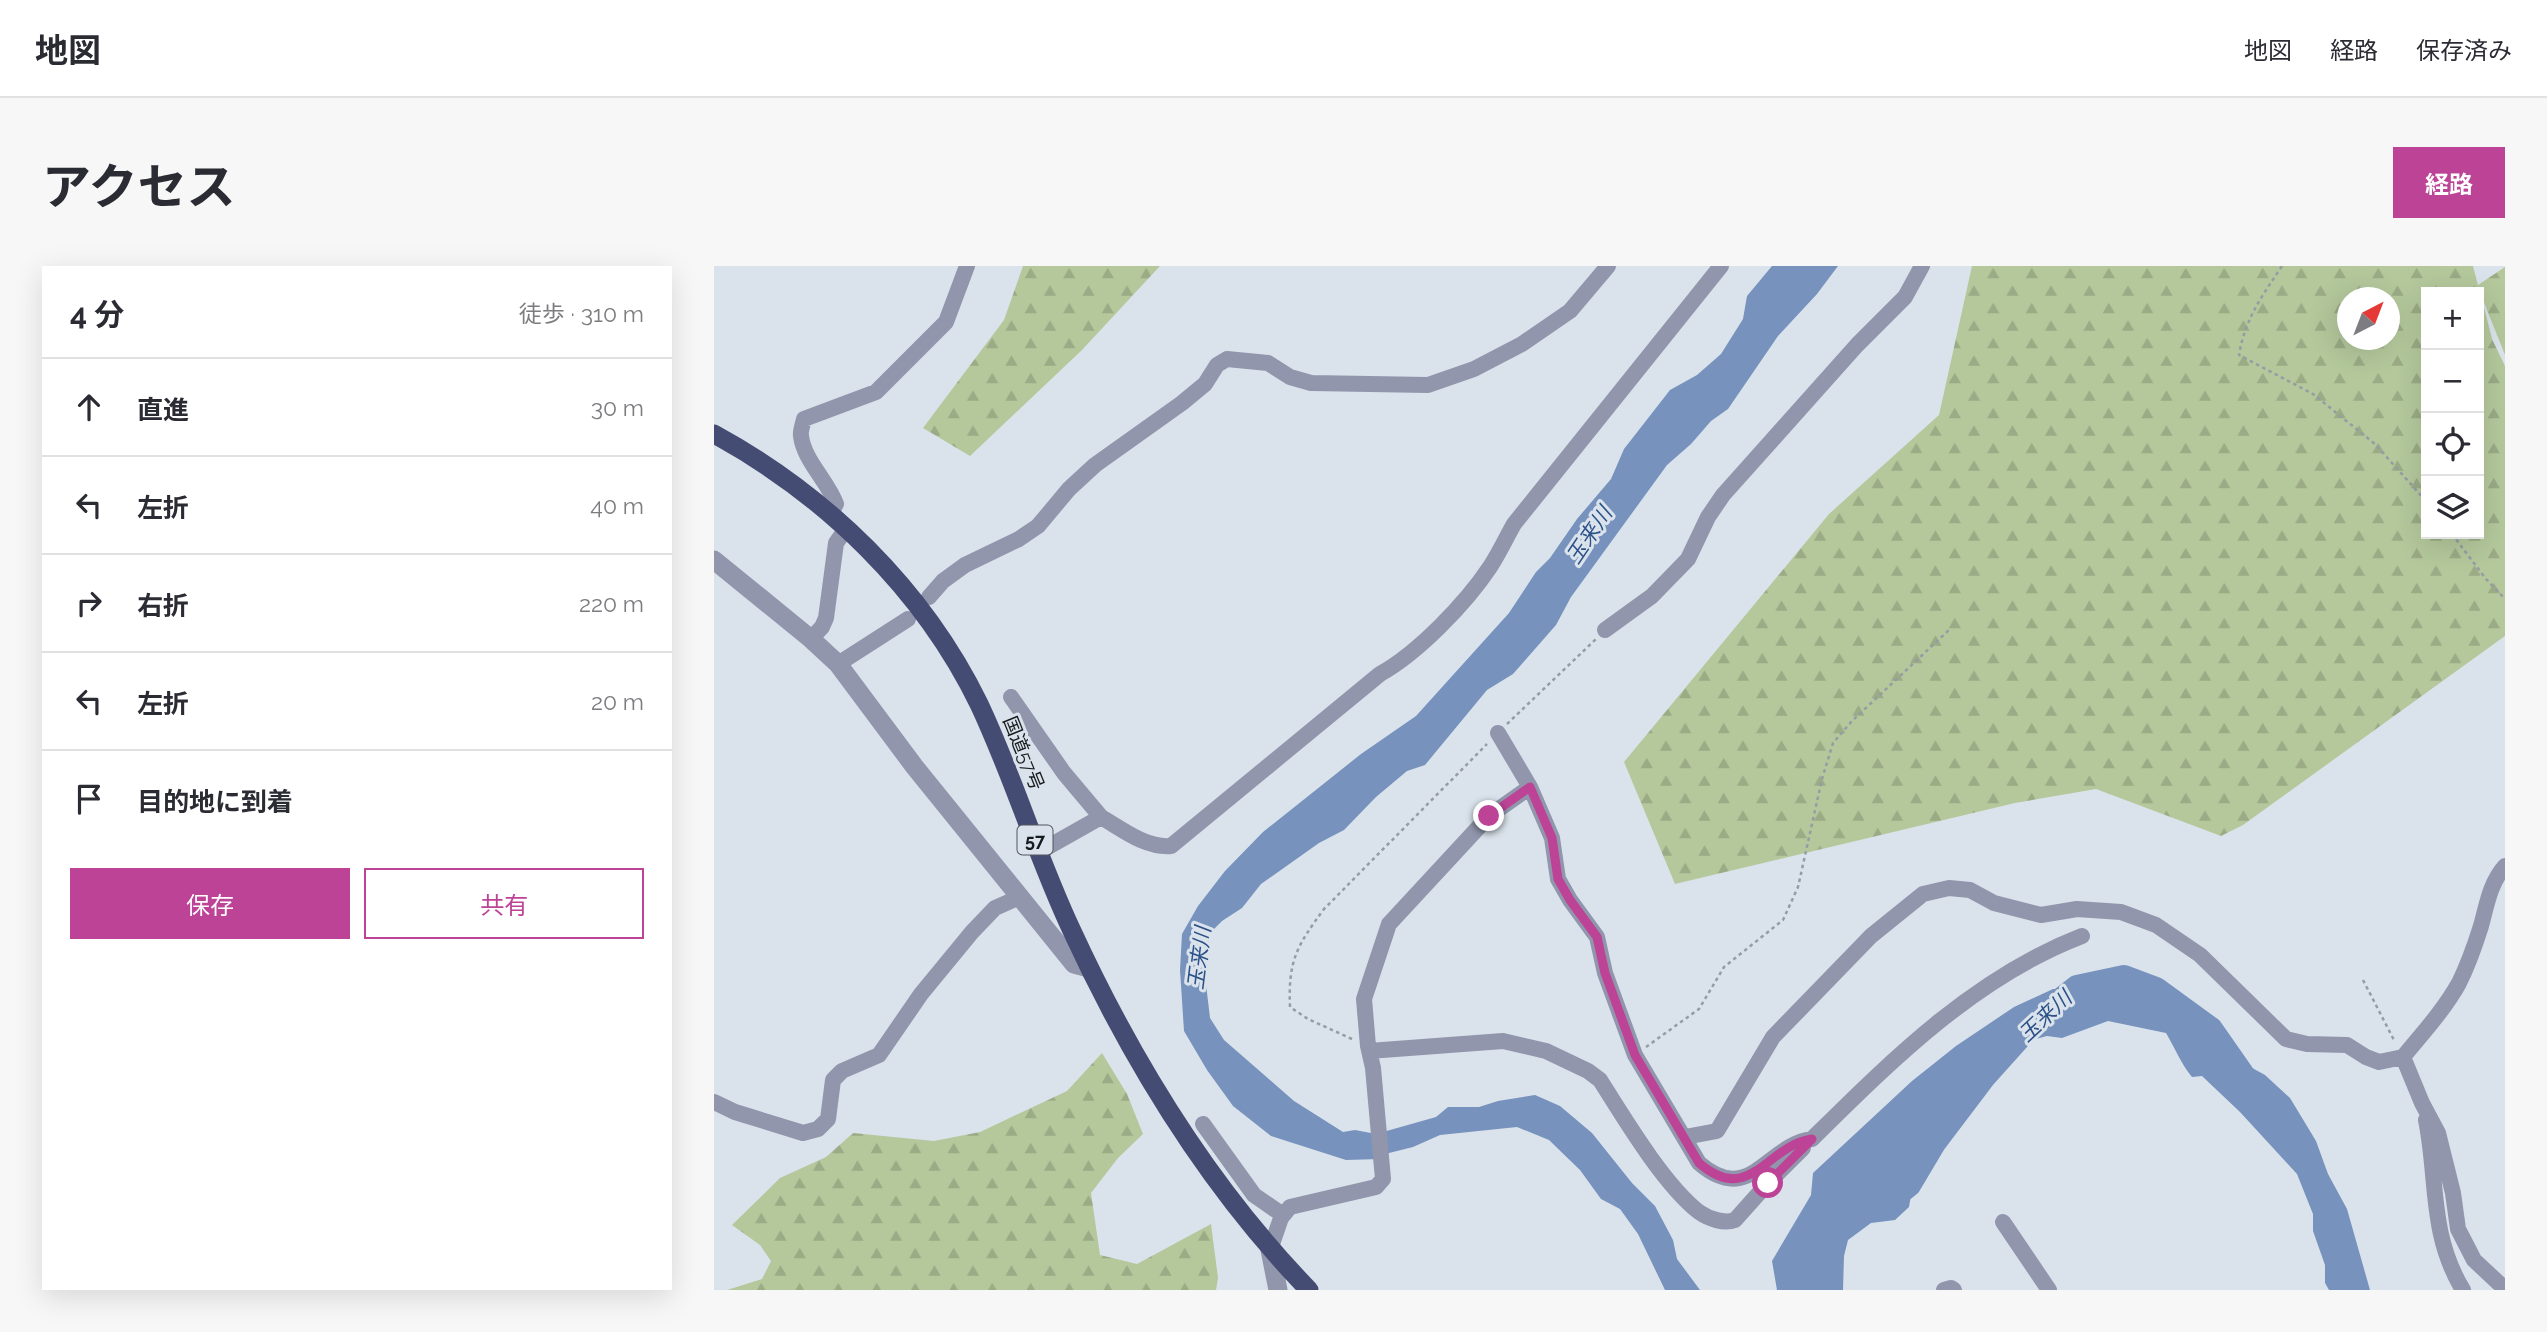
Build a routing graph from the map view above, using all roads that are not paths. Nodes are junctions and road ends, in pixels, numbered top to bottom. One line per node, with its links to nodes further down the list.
1 (967, 266): 6 (street)
2 (1608, 266): 9 (street)
3 (1721, 266): 17 (street)
4 (1922, 266): 11 (street)
5 (714, 434): 6 (highway, 国道57号 / 57)
6 (831, 515): 7 (highway, 国道57号 / 57)
7 (846, 529): 12 (street); 18 (highway, 国道57号 / 57)
8 (714, 561): 12 (street)
9 (929, 597)
10 (908, 619): 13 (street)
11 (1605, 630)
12 (811, 639): 13 (street)
13 (838, 664): 20 (street)
14 (1011, 697): 17 (street)
15 (1498, 733): 16 (street)
16 (1530, 787): 23 (street); 28 (street)
17 (1101, 817): 18 (street)
18 (1039, 852): 22 (highway, 国道57号 / 57)
19 (2505, 866): 24 (street)
20 (1020, 897): 22 (street); 25 (street)
21 (2082, 936): 29 (street)
22 (1089, 968): 32 (highway, 国道57号 / 57)
23 (1369, 1049): 29 (street); 30 (street)
24 (2403, 1058): 26 (street); 28 (street)
25 (714, 1102)
26 (2422, 1103): 33 (street); 39 (street)
27 (1203, 1124): 30 (street)
28 (1685, 1137): 29 (street)
29 (1812, 1139)
30 (1283, 1215): 32 (street)
31 (2003, 1222): 38 (street)
32 (1270, 1250): 34 (street); 35 (highway, 国道57号 / 57)
33 (2505, 1289)
34 (1278, 1290)
35 (1310, 1290)
36 (1944, 1290): 37 (street)
37 (1954, 1290)
38 (2049, 1290)
39 (2463, 1290)

